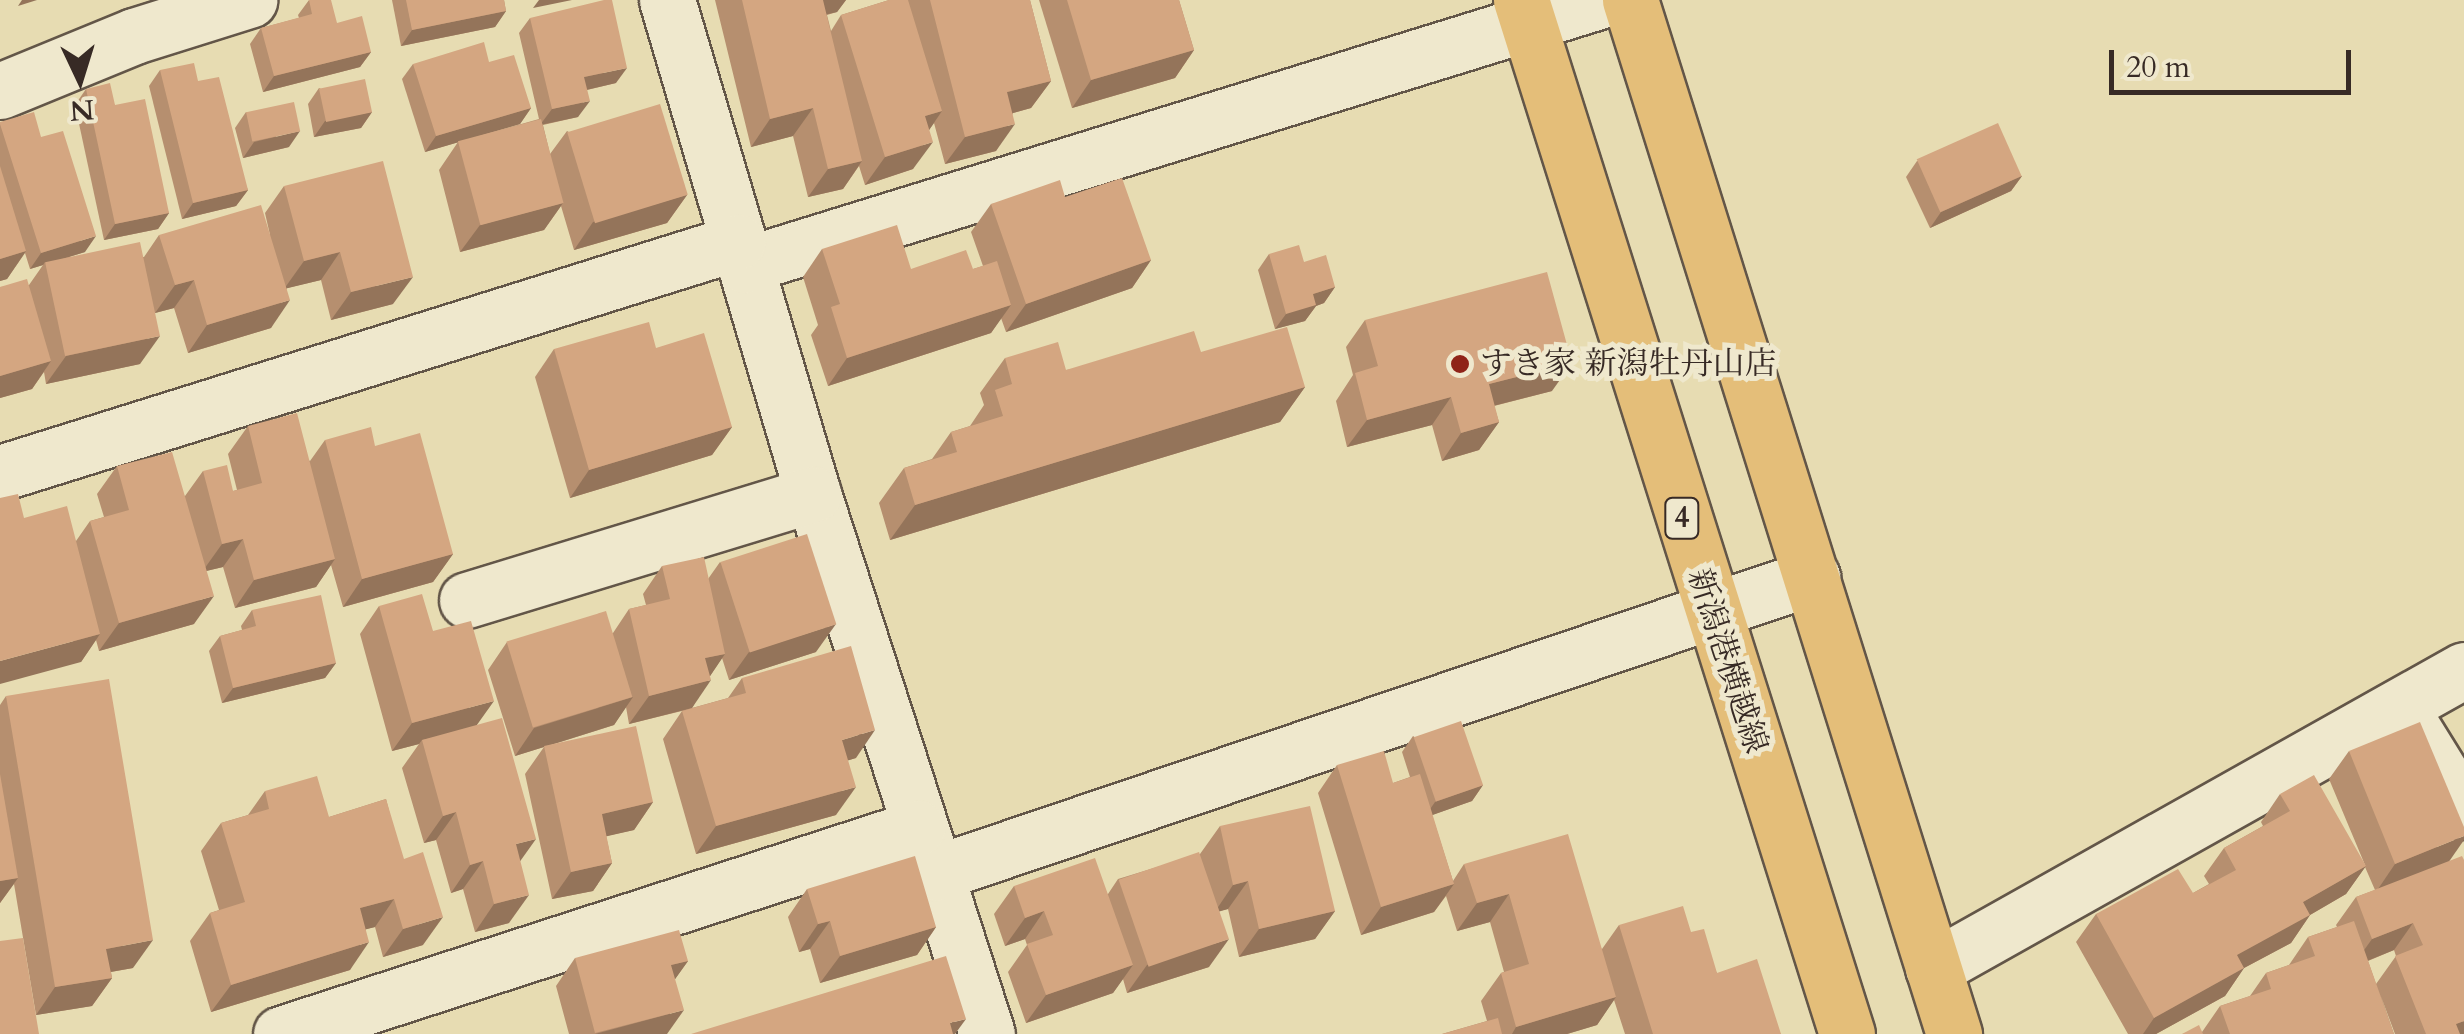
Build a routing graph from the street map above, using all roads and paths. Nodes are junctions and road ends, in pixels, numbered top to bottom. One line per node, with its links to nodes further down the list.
1 (249, 0): 6 (street)
2 (666, 0): 7 (street)
3 (1602, 0): 5 (street)
4 (1630, 0): 10 (main road)
5 (1524, 11): 7 (street); 12 (main road, 新潟港横越線 / 4)
6 (0, 91)
7 (742, 254): 8 (street); 9 (street)
8 (0, 473)
9 (813, 494): 11 (street); 16 (street)
10 (1812, 577): 12 (street); 17 (main road)
11 (466, 600)
12 (1711, 611): 16 (street); 20 (main road, 新潟港横越線 / 4)
13 (2464, 670): 14 (street)
14 (2399, 706): 15 (street); 17 (street)
15 (2464, 811)
16 (926, 850): 18 (street); 19 (street)
17 (1933, 968): 21 (main road)
18 (280, 1034)
19 (987, 1034)
20 (1848, 1034)
21 (1954, 1034)

